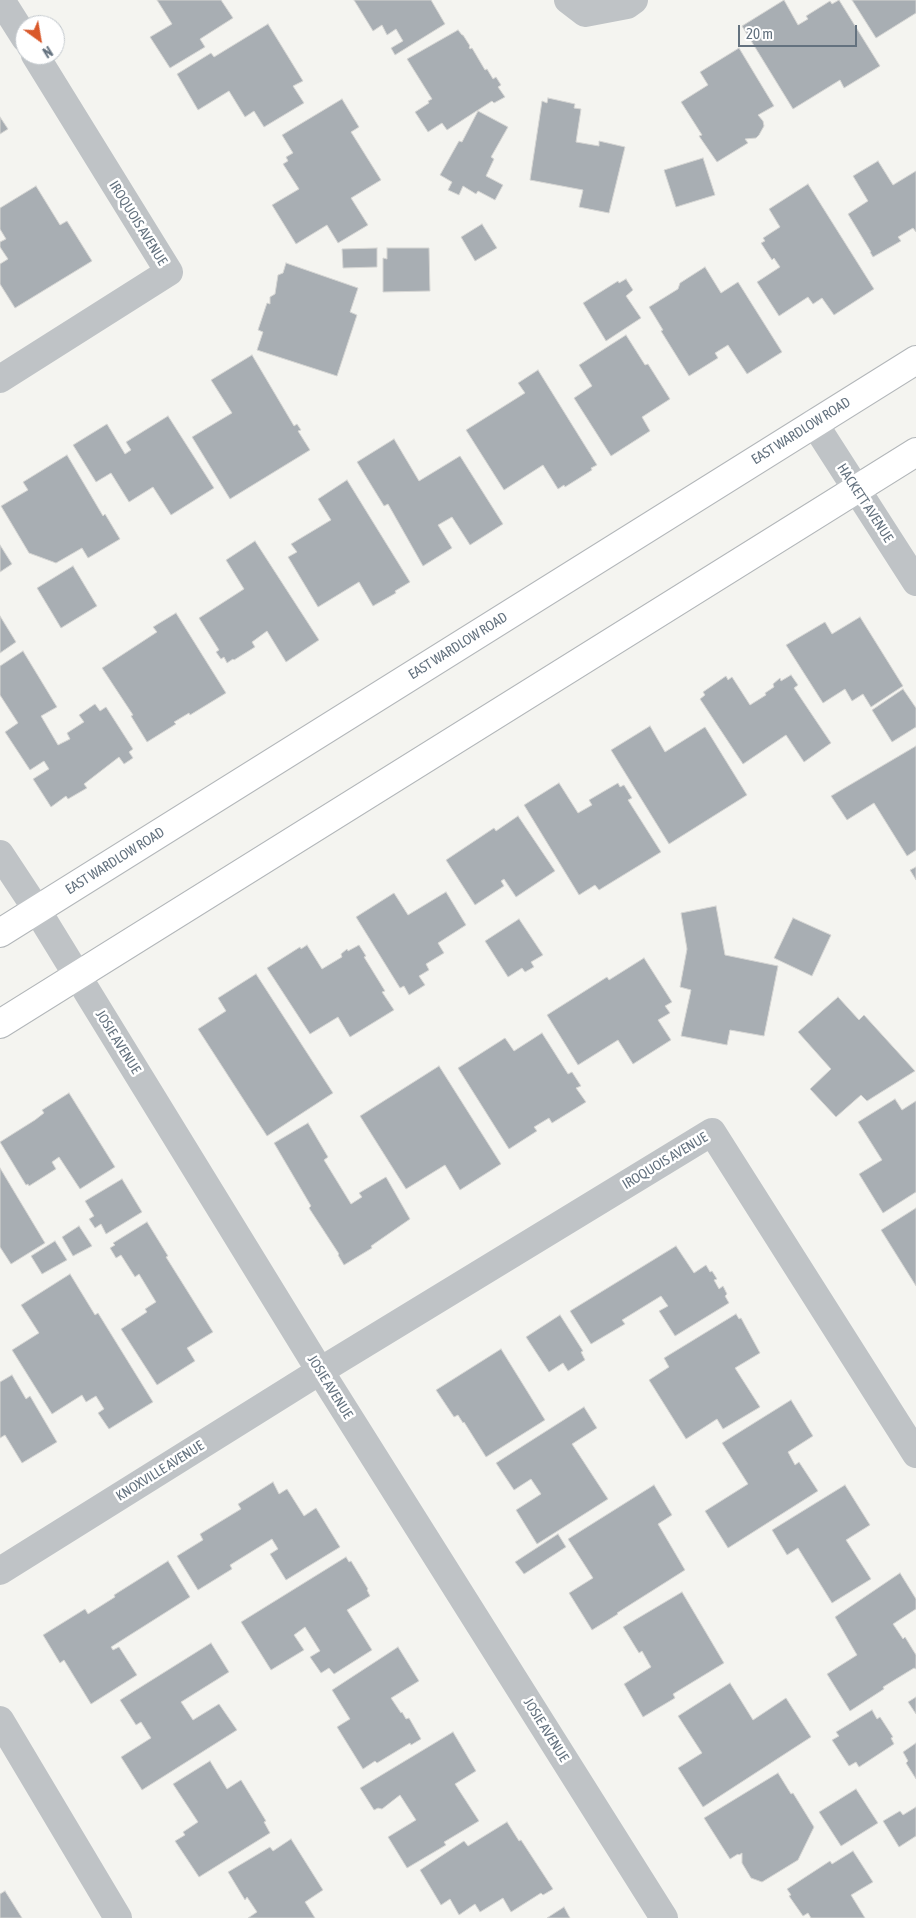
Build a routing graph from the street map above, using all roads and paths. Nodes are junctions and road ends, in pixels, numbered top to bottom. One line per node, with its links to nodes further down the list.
1 (2, 0): 4 (street)
2 (568, 0): 3 (street)
3 (634, 0)
4 (15, 21)
5 (41, 65): 7 (street, IROQUOIS AVENUE)
6 (916, 360): 8 (main road, EAST WARDLOW ROAD)
7 (0, 379)
8 (814, 424): 10 (street, HACKETT AVENUE); 13 (main road, EAST WARDLOW ROAD)
9 (916, 452): 10 (main road)
10 (856, 489): 11 (street, HACKETT AVENUE); 15 (main road)
11 (916, 582)
12 (0, 854): 13 (street, JOSIE AVENUE)
13 (37, 910): 14 (main road, EAST WARDLOW ROAD); 15 (street, JOSIE AVENUE)
14 (0, 933)
15 (77, 976): 16 (main road); 17 (street, JOSIE AVENUE)
16 (0, 1024)
17 (320, 1371): 18 (street, IROQUOIS AVENUE); 19 (street, KNOXVILLE AVENUE); 22 (street, JOSIE AVENUE)
18 (916, 1454)
19 (0, 1571)
20 (0, 1720): 21 (street)
21 (118, 1918)
22 (664, 1918)

